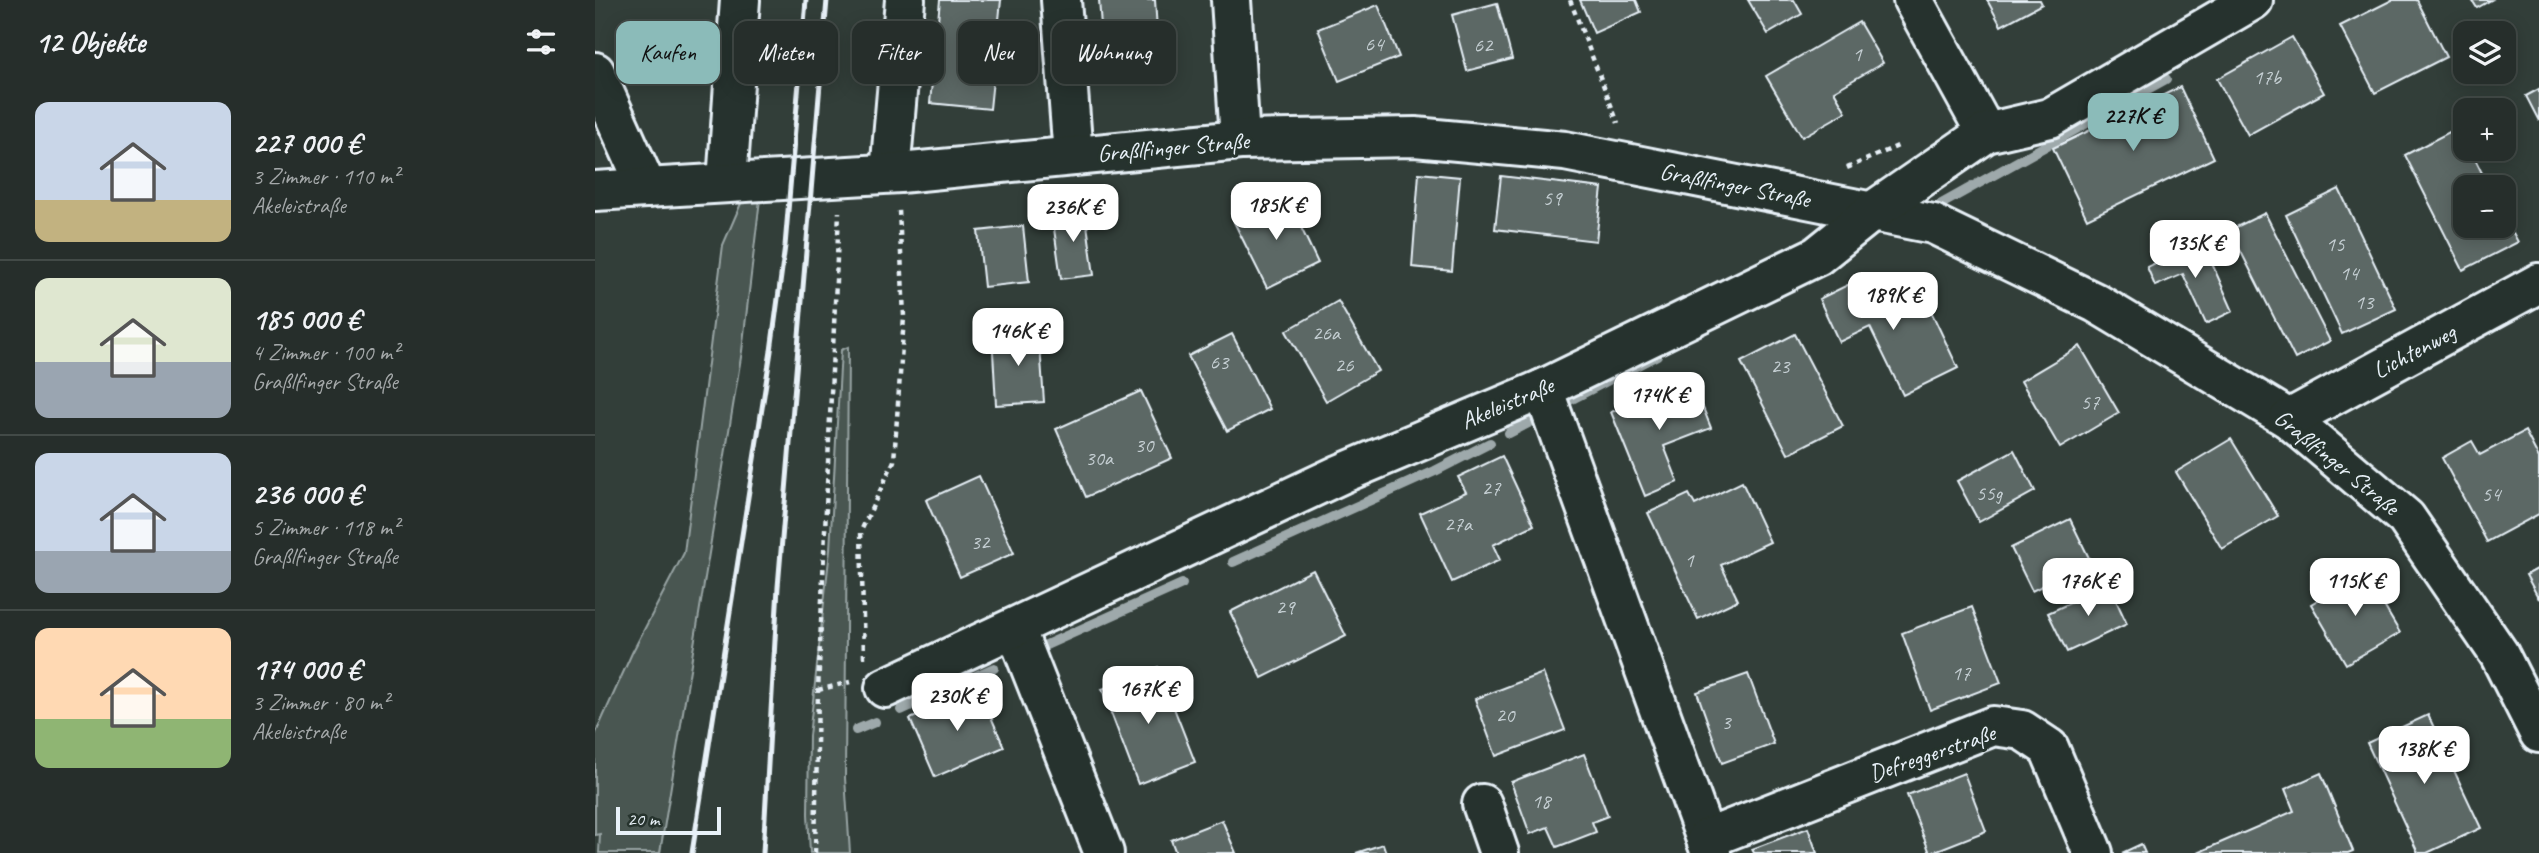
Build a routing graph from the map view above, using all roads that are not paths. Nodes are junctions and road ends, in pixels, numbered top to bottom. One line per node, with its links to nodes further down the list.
1 (740, 0): 12 (street)
2 (905, 0): 11 (street)
3 (1061, 0): 10 (street)
4 (1231, 0): 9 (street)
5 (1913, 0): 8 (street)
6 (2253, 0): 8 (street, Akeleistraße)
7 (595, 72): 13 (street)
8 (1986, 133): 15 (street, Akeleistraße)
9 (1240, 140): 10 (street, Graßlfinger Straße); 15 (street, Graßlfinger Straße)
10 (1073, 156): 11 (street, Graßlfinger Straße)
11 (895, 173): 12 (street, Graßlfinger Straße)
12 (727, 182): 13 (street, Graßlfinger Straße)
13 (647, 188): 14 (street, Graßlfinger Straße)
14 (595, 191)
15 (1873, 211): 17 (street, Akeleistraße); 18 (street, Graßlfinger Straße)
16 (2539, 284): 18 (street, Lichtenweg)
17 (1543, 389): 19 (street, Akeleistraße); 23 (street, Defreggerstraße)
18 (2289, 419): 21 (street, Graßlfinger Straße)
19 (1015, 628): 20 (street, Akeleistraße); 24 (street)
20 (875, 683)
21 (2539, 733)
22 (1482, 804): 25 (street)
23 (1709, 846): 26 (street, Defreggerstraße)
24 (1104, 853)
25 (1499, 853)
26 (2093, 853)

